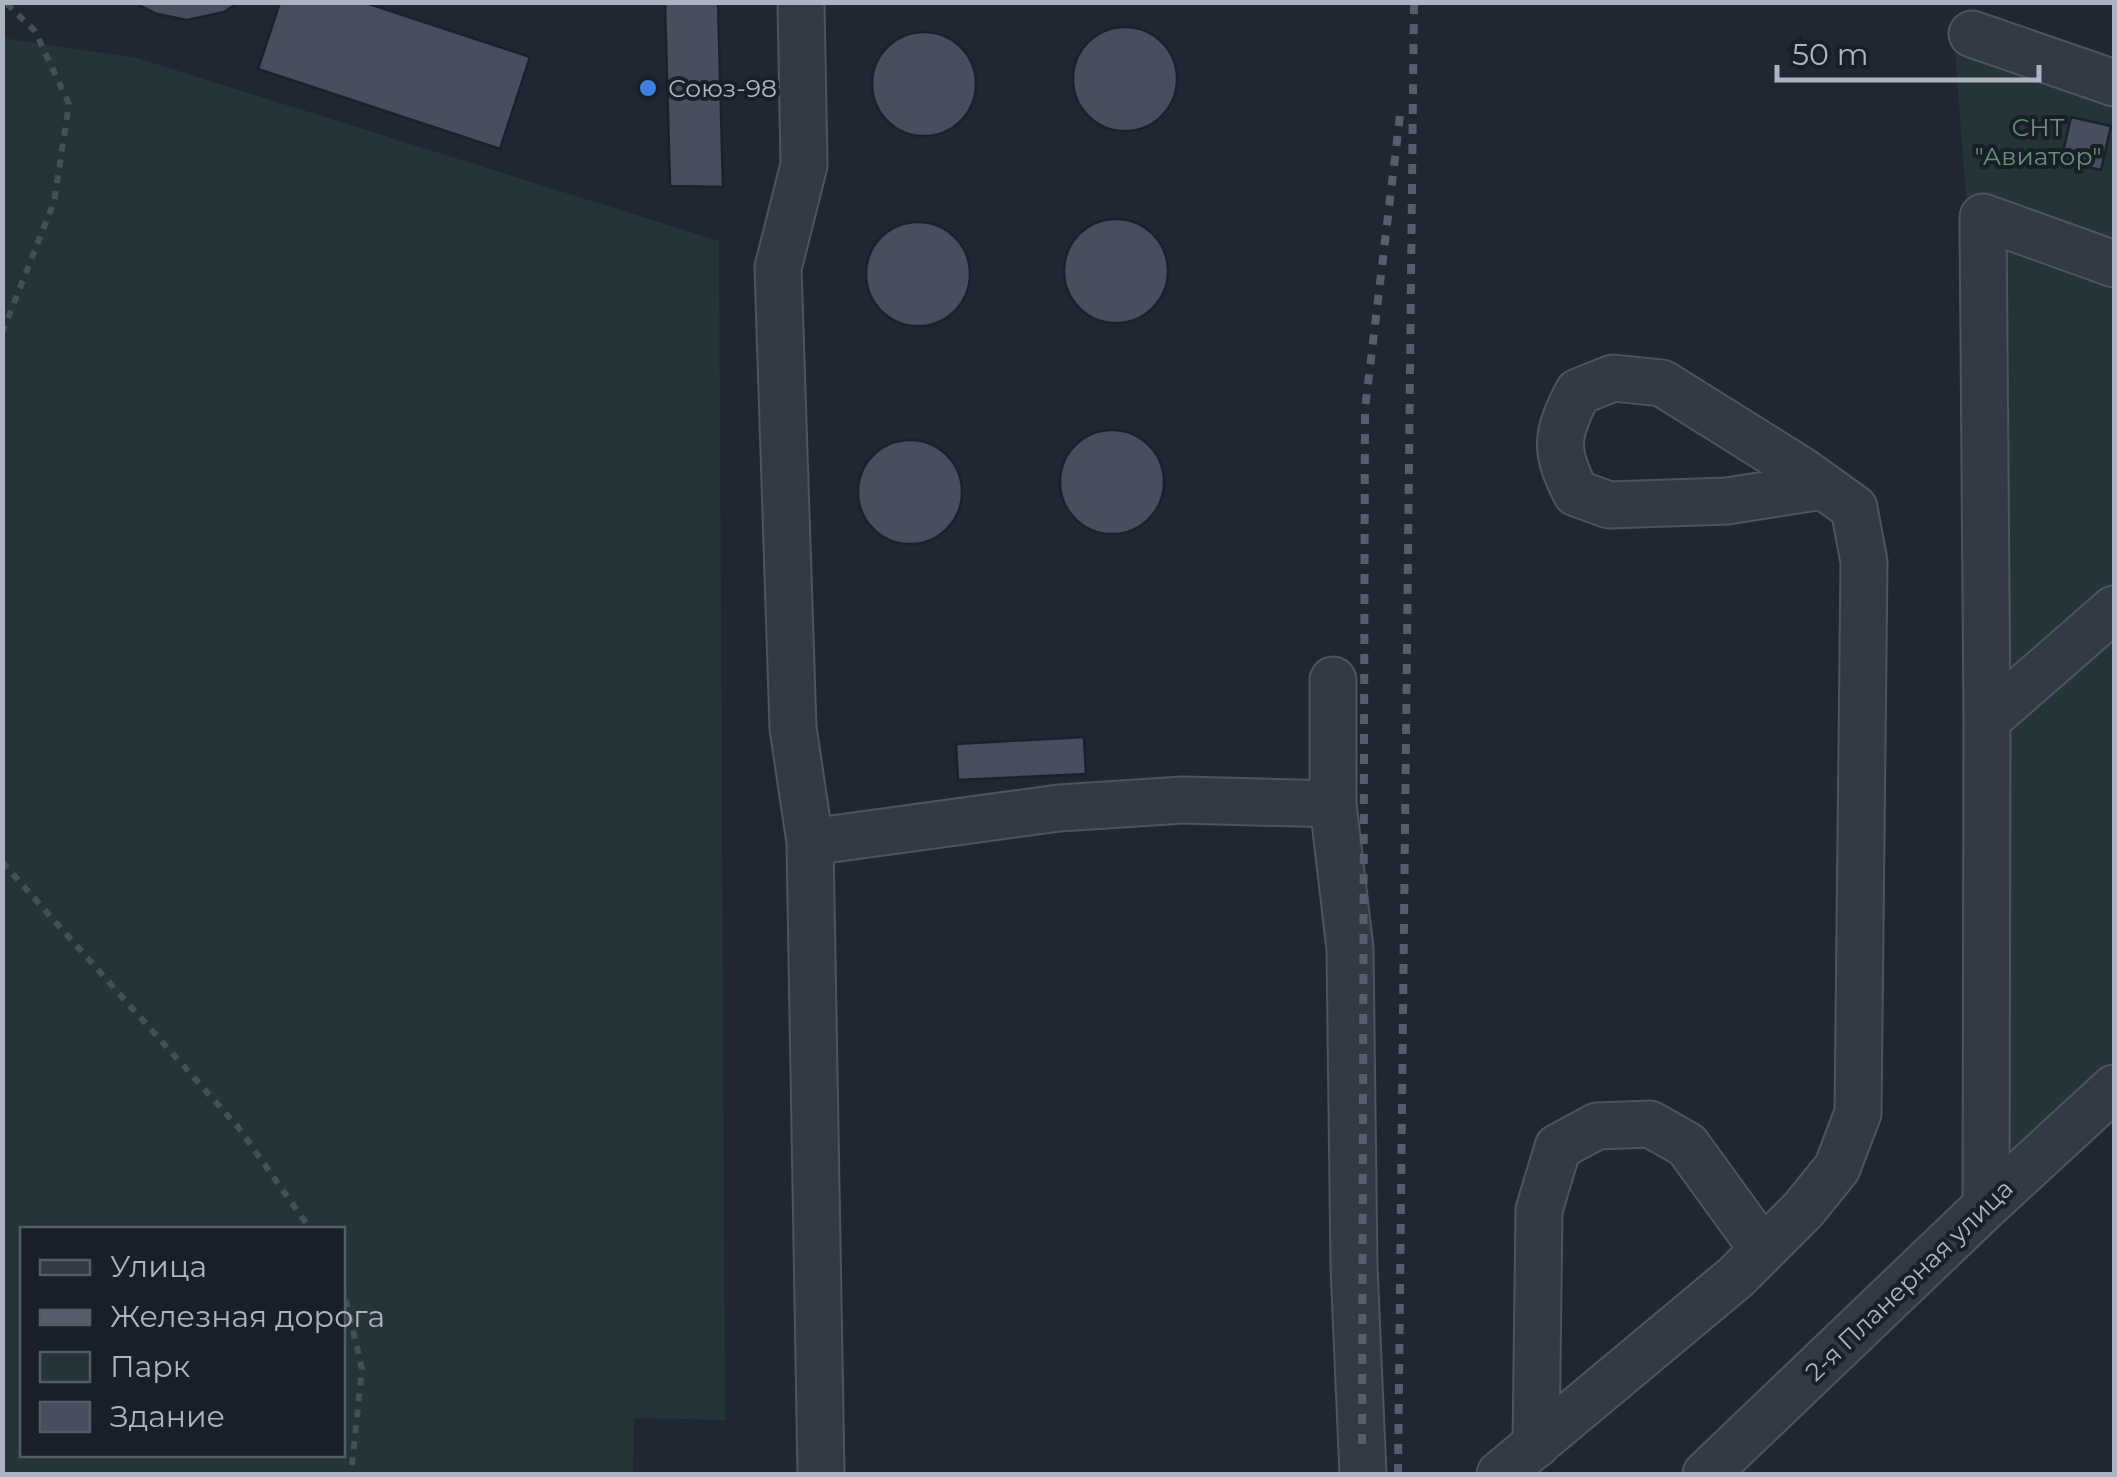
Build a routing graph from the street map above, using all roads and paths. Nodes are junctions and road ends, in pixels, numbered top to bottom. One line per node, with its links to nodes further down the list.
1 (5, 2): 6 (path)
2 (802, 3): 12 (street)
3 (1972, 34): 4 (street)
4 (2114, 83)
5 (2114, 264): 10 (street)
6 (2, 332)
7 (1823, 486): 7 (street); 17 (street)
8 (2114, 609): 10 (street)
9 (1333, 680): 11 (street)
10 (1988, 720): 15 (street)
11 (1333, 804): 12 (street); 22 (street)
12 (810, 842): 21 (street)
13 (2, 862): 16 (path)
14 (2114, 1088): 15 (street, 2-я Планерная улица)
15 (1986, 1206): 24 (street, 2-я Планерная улица)
16 (309, 1227)
17 (1763, 1250): 19 (street); 19 (street)
18 (345, 1297): 20 (path)
19 (1536, 1445): 23 (street)
20 (351, 1474)
21 (820, 1474)
22 (1362, 1474)
23 (1500, 1474)
24 (1706, 1474)

